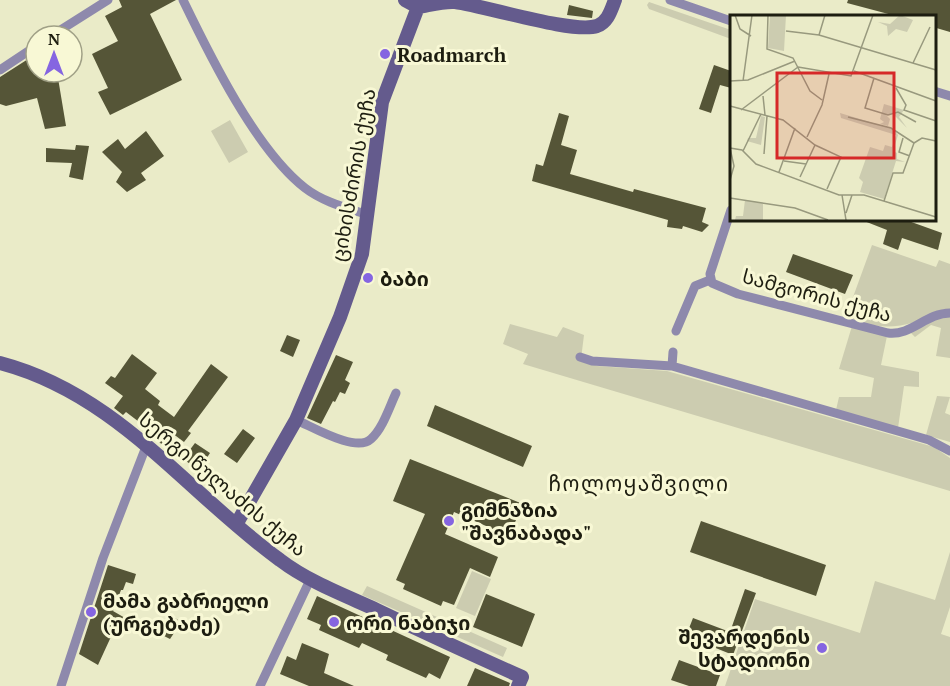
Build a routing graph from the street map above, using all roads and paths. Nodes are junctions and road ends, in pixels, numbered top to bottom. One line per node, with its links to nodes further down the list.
1 (108, 0): 8 (street)
2 (183, 0): 14 (street)
3 (405, 0): 6 (street)
4 (615, 0): 6 (street)
5 (670, 0): 7 (street)
6 (418, 7): 14 (street, ციხისძირის ქუჩა)
7 (730, 21)
8 (70, 24)
9 (24, 54): 10 (street)
10 (0, 70)
11 (935, 92): 12 (street)
12 (950, 96)
13 (730, 213): 15 (street)
14 (368, 214): 23 (street, ციხისძირის ქუჩა)
15 (710, 280): 16 (street, სამგორის ქუჩა); 17 (street)
16 (950, 313)
17 (676, 331)
18 (673, 351): 21 (street)
19 (580, 357): 21 (street)
20 (0, 363): 24 (street, სერგი წულაძის ქუჩა)
21 (672, 366): 25 (street)
22 (396, 393): 23 (street)
23 (296, 420): 26 (street, ციხისძირის ქუჩა)
24 (147, 444): 26 (street, სერგი წულაძის ქუჩა); 29 (street)
25 (950, 452)
26 (237, 523): 27 (street, სერგი წულაძის ქუჩა)
27 (310, 580): 28 (street, სერგი წულაძის ქუჩა); 30 (street)
28 (520, 681)
29 (61, 686)
30 (260, 686)

